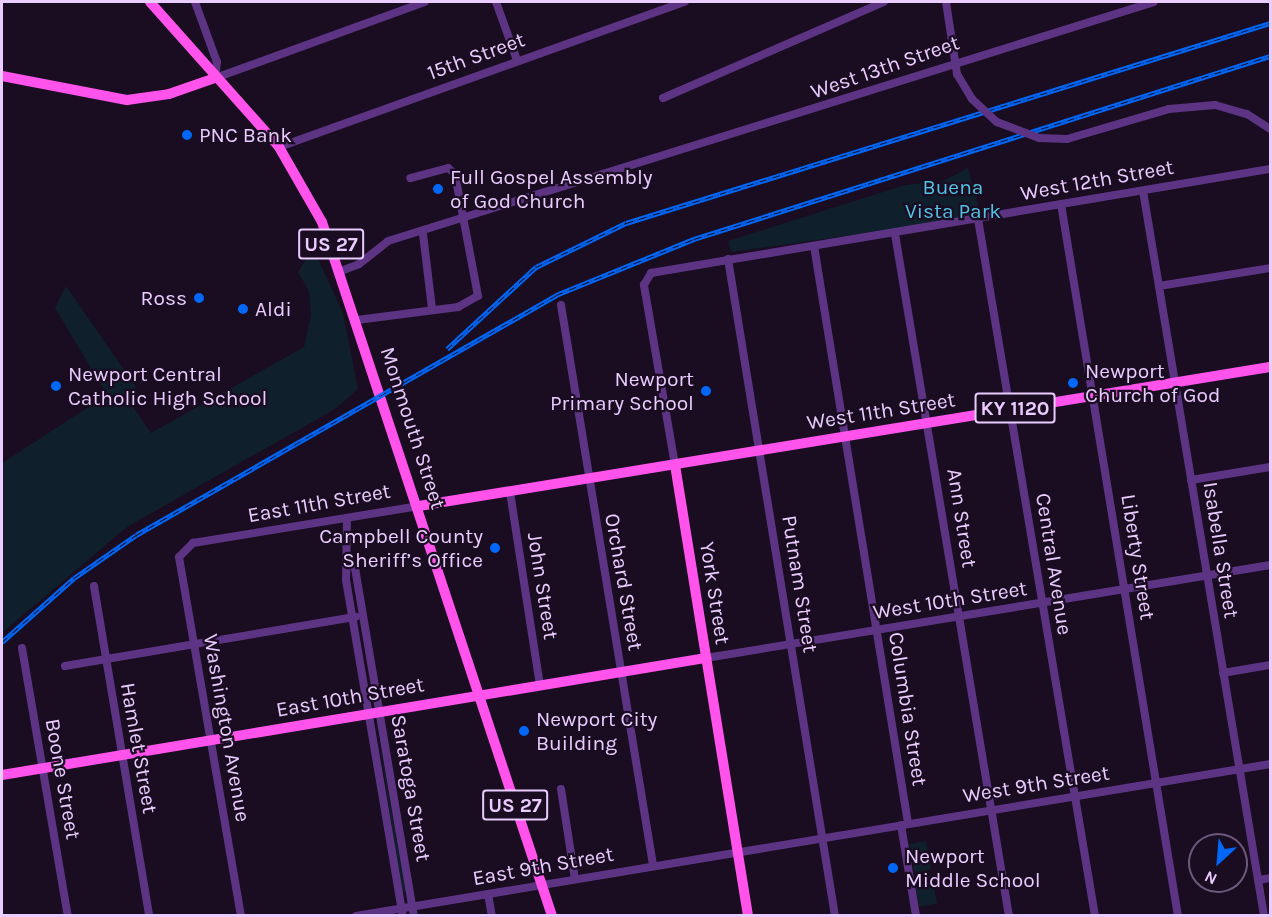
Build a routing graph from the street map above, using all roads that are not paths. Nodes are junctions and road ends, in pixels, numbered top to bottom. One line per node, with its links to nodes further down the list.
1 (150, 2): 12 (main road, Monmouth Street / US 27)
2 (195, 2): 12 (street)
3 (425, 2): 12 (street)
4 (496, 2): 9 (street)
5 (685, 2): 9 (street, 15th Street)
6 (884, 2): 13 (street)
7 (946, 2): 10 (street)
8 (1154, 2): 10 (street, West 13th Street)
9 (517, 60): 15 (street, 15th Street)
10 (955, 61): 14 (street, bridge); 20 (street, West 13th Street)
11 (2, 76): 12 (main road)
12 (215, 78): 15 (main road, Monmouth Street / US 27)
13 (663, 98)
14 (1270, 129)
15 (279, 147): 27 (main road, Monmouth Street / US 27)
16 (1270, 169): 18 (street, West 12th Street)
17 (410, 178): 20 (street)
18 (1143, 191): 19 (street, West 12th Street); 29 (street, Isabella Street)
19 (1061, 204): 21 (street, West 12th Street); 35 (street, Liberty Street)
20 (466, 219): 22 (street, West 13th Street); 31 (street)
21 (978, 219): 23 (street, West 12th Street); 36 (street, Central Avenue)
22 (423, 234): 27 (street, West 13th Street); 31 (street)
23 (896, 234): 24 (street, West 12th Street); 37 (street, Ann Street)
24 (814, 246): 25 (street, West 12th Street); 38 (street, Columbia Street)
25 (728, 259): 28 (street, West 12th Street); 39 (street, Putnam Street)
26 (1270, 268): 29 (street)
27 (341, 271): 32 (main road, Monmouth Street / US 27)
28 (646, 278): 40 (street, York Street)
29 (1159, 286): 34 (street, Isabella Street)
30 (561, 305): 42 (street, Orchard Street)
31 (432, 308): 32 (street)
32 (357, 320): 45 (main road, Monmouth Street / US 27)
33 (1270, 367): 34 (main road, West 11th Street / KY 1120)
34 (1174, 383): 35 (main road, West 11th Street / KY 1120); 43 (street, Isabella Street)
35 (1094, 396): 36 (main road, West 11th Street / KY 1120); 52 (street, Liberty Street)
36 (1011, 409): 37 (main road, West 11th Street / KY 1120); 53 (street, Central Avenue)
37 (928, 423): 38 (main road, West 11th Street / KY 1120); 56 (street, Ann Street)
38 (844, 437): 39 (main road, West 11th Street / KY 1120); 57 (street, Columbia Street)
39 (760, 451): 40 (main road, West 11th Street / KY 1120); 59 (street, Putnam Street)
40 (675, 465): 42 (main road, East 11th Street); 62 (main road, York Street)
41 (1270, 467): 43 (street)
42 (589, 479): 44 (main road, East 11th Street); 65 (street, Orchard Street)
43 (1191, 480): 50 (street, Isabella Street)
44 (510, 492): 45 (main road, East 11th Street); 67 (street, John Street)
45 (419, 506): 46 (street, East 11th Street); 68 (main road, Monmouth Street / US 27)
46 (347, 518): 47 (street, East 11th Street); 48 (street, Saratoga Street)
47 (184, 548): 58 (street, Washington Avenue)
48 (349, 563): 54 (street, Saratoga Street); 55 (street, Saratoga Street)
49 (1270, 565): 50 (street, West 10th Street)
50 (1207, 576): 52 (street, West 10th Street); 66 (street, Isabella Street)
51 (94, 585): 61 (street, Hamlet Street)
52 (1125, 589): 53 (street, West 10th Street); 76 (street, Liberty Street)
53 (1041, 604): 56 (street, West 10th Street); 78 (street, Central Avenue)
54 (363, 616): 55 (street); 69 (street, Saratoga Street)
55 (351, 617): 58 (street); 69 (street, Saratoga Street)
56 (960, 617): 57 (street, West 10th Street); 79 (street, Ann Street)
57 (876, 629): 59 (street, West 10th Street); 80 (street, Columbia Street)
58 (194, 643): 61 (street); 70 (street, Washington Avenue)
59 (790, 644): 62 (street, West 10th Street); 81 (street, Putnam Street)
60 (22, 648): 73 (street, Boone Street)
61 (106, 658): 64 (street); 71 (street, Hamlet Street)
62 (706, 658): 65 (main road, East 10th Street); 82 (main road, York Street)
63 (1270, 665): 66 (street)
64 (65, 666)
65 (622, 672): 67 (main road, East 10th Street); 83 (street, Orchard Street)
66 (1223, 673): 74 (street, Isabella Street)
67 (540, 685): 68 (main road, East 10th Street)
68 (480, 694): 69 (main road, East 10th Street); 87 (main road, Monmouth Street / US 27)
69 (374, 712): 70 (main road, East 10th Street); 89 (street, Saratoga Street); 90 (street, Saratoga Street)
70 (210, 741): 71 (main road, East 10th Street); 93 (street, Washington Avenue)
71 (122, 754): 73 (main road, East 10th Street); 92 (street, Hamlet Street)
72 (1270, 764): 74 (street, West 9th Street)
73 (42, 767): 75 (main road, East 10th Street); 91 (street, Boone Street)
74 (1239, 769): 76 (street, West 9th Street); 86 (street, Isabella Street)
75 (2, 775)
76 (1157, 783): 78 (street, West 9th Street); 102 (street, Liberty Street)
77 (561, 789): 85 (street)
78 (1073, 797): 79 (street, West 9th Street); 101 (street, Central Avenue)
79 (992, 810): 80 (street, West 9th Street); 100 (street, Ann Street)
80 (905, 824): 81 (street, West 9th Street); 99 (street, Columbia Street)
81 (822, 837): 82 (street, West 9th Street); 98 (street, Putnam Street)
82 (737, 851): 83 (street, East 9th Street); 97 (main road, York Street)
83 (653, 865): 85 (street, East 9th Street)
84 (1270, 878): 86 (street)
85 (575, 879): 87 (street, East 9th Street)
86 (1258, 880): 103 (street, Isabella Street)
87 (542, 884): 88 (street, East 9th Street); 96 (main road, Monmouth Street / US 27)
88 (488, 894): 89 (street, East 9th Street); 95 (street)
89 (413, 911): 90 (street, East 9th Street)
90 (402, 912): 94 (street, East 9th Street)
91 (68, 915)
92 (149, 915)
93 (241, 915)
94 (356, 915)
95 (492, 915)
96 (552, 915)
97 (748, 915)
98 (836, 915)
99 (915, 915)
100 (1009, 915)
101 (1095, 915)
102 (1178, 915)
103 (1264, 915)

